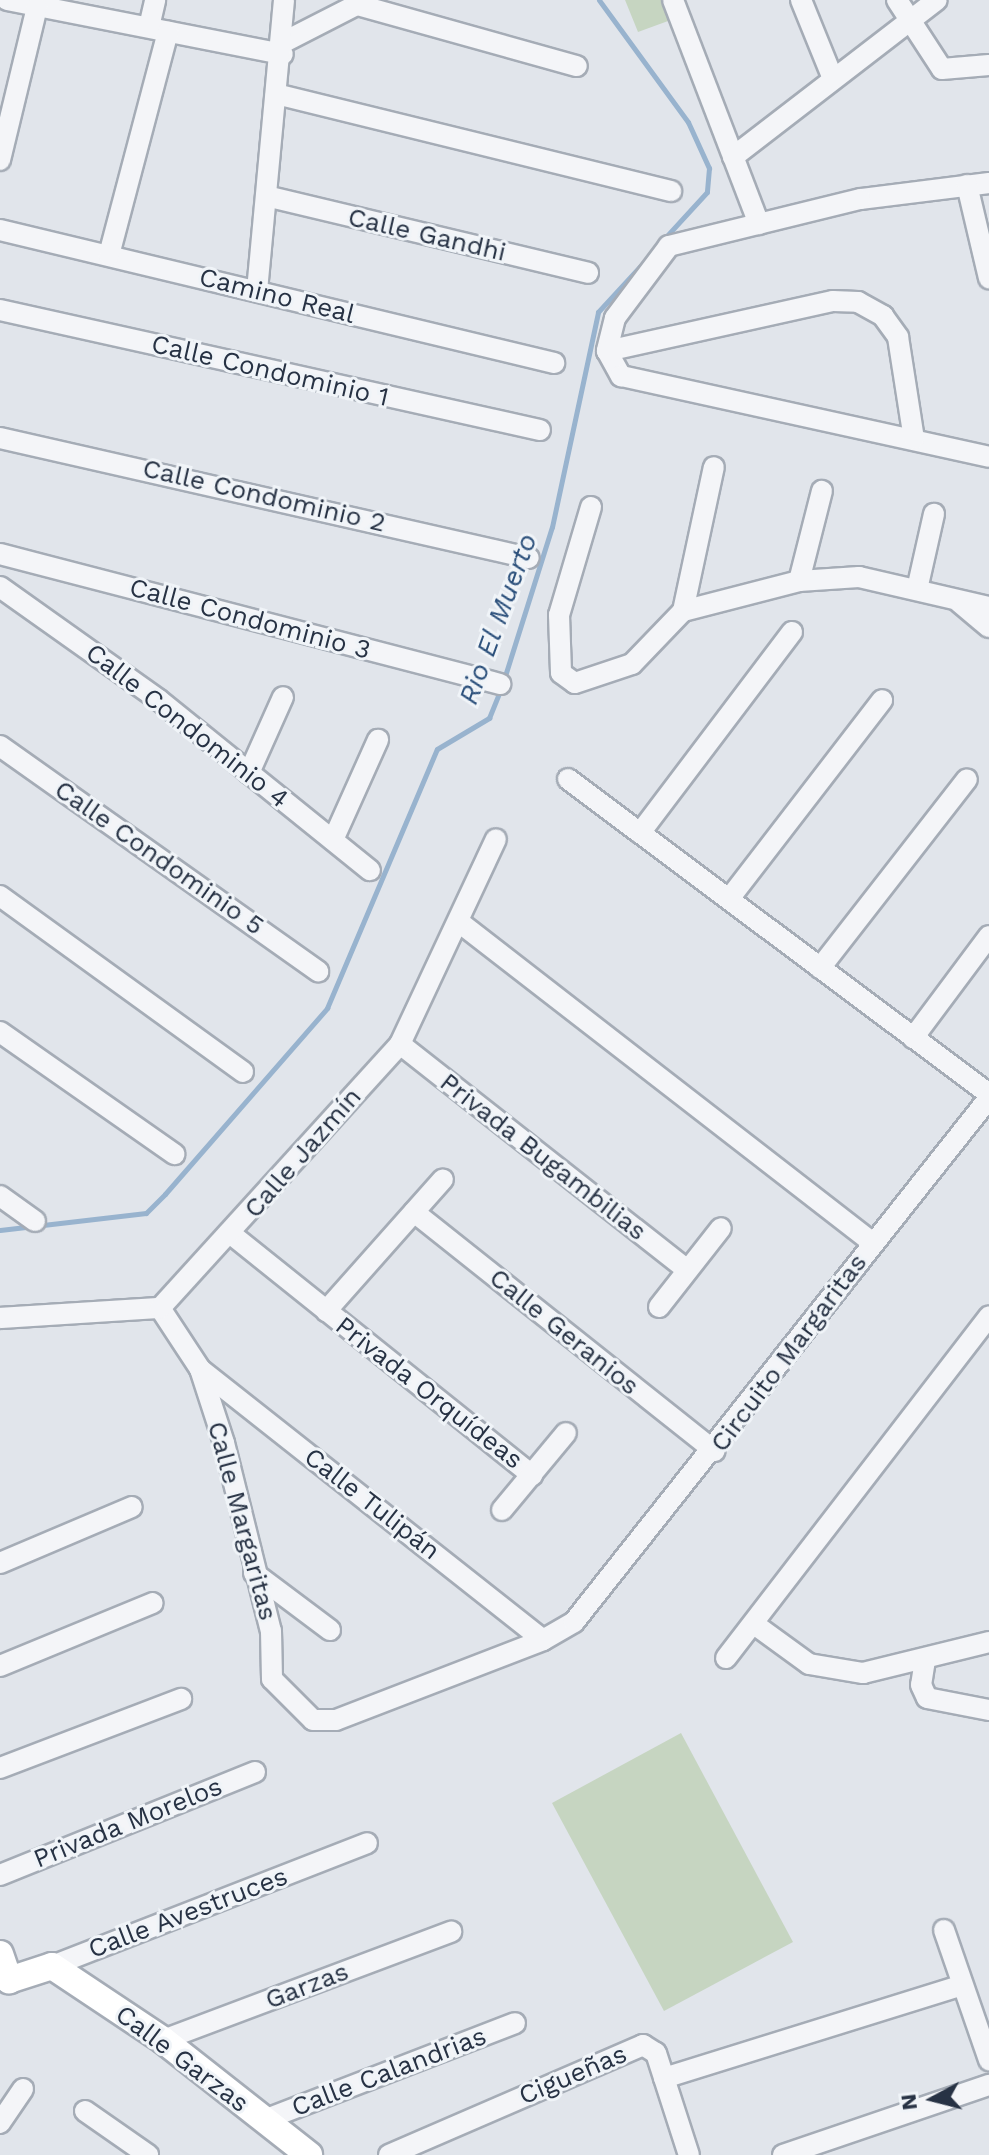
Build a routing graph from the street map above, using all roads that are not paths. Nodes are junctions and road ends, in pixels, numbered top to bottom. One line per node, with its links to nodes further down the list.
1 (7, 0): 9 (street)
2 (155, 0): 11 (street)
3 (284, 0): 12 (street)
4 (673, 0): 17 (street)
5 (801, 0): 15 (street)
6 (897, 0): 10 (street)
7 (937, 0): 10 (street)
8 (362, 2): 12 (street); 14 (street)
9 (37, 7): 11 (street); 18 (street)
10 (907, 21): 13 (street); 15 (street)
11 (158, 30): 12 (street); 25 (street)
12 (284, 48): 16 (street)
13 (989, 65)
14 (577, 66)
15 (833, 79): 17 (street)
16 (276, 94): 21 (street); 22 (street)
17 (733, 157): 23 (street)
18 (0, 160)
19 (989, 183): 20 (street)
20 (967, 185): 23 (street); 27 (street)
21 (671, 191)
22 (266, 196): 26 (street, Calle Gandhi); 28 (street)
23 (759, 224): 30 (street)
24 (0, 230): 25 (street, Camino Real)
25 (109, 255): 28 (street, Camino Real)
26 (588, 273)
27 (989, 278)
28 (257, 291): 31 (street, Camino Real)
29 (0, 310): 32 (street, Calle Condominio 1)
30 (607, 351): 34 (street); 34 (street)
31 (554, 363)
32 (540, 430)
33 (0, 438): 41 (street, Calle Condominio 2)
34 (914, 439): 35 (street)
35 (989, 457)
36 (714, 467): 47 (street)
37 (822, 491): 42 (street)
38 (591, 507): 47 (street)
39 (934, 514): 43 (street)
40 (0, 554): 50 (street, Calle Condominio 3)
41 (529, 558)
42 (799, 581): 43 (street); 47 (street)
43 (918, 585): 45 (street)
44 (0, 587): 55 (street, Calle Condominio 4)
45 (949, 594): 46 (street); 48 (street)
46 (989, 607)
47 (683, 611)
48 (989, 627)
49 (792, 632): 58 (street)
50 (500, 684)
51 (283, 697): 55 (street)
52 (882, 700): 63 (street)
53 (378, 740): 60 (street)
54 (0, 746): 67 (street, Calle Condominio 5)
55 (249, 773): 60 (street, Calle Condominio 4)
56 (568, 779): 58 (street)
57 (967, 779): 66 (street)
58 (640, 833): 63 (street)
59 (496, 839): 64 (street, Calle Jazmín)
60 (333, 840): 61 (street, Calle Condominio 4)
61 (370, 870)
62 (0, 896): 71 (street)
63 (729, 899): 66 (street)
64 (459, 922): 70 (street, Calle Jazmín); 80 (street, Circuito Margaritas)
65 (989, 936): 69 (street)
66 (820, 968): 69 (street)
67 (318, 971)
68 (0, 1032): 73 (street)
69 (913, 1038): 72 (street)
70 (400, 1044): 79 (street, Calle Jazmín); 81 (street, Privada Bugambilias)
71 (243, 1072)
72 (989, 1096): 80 (street)
73 (174, 1154)
74 (443, 1179): 76 (street)
75 (0, 1196): 77 (street)
76 (414, 1212): 84 (street); 89 (street, Calle Geranios)
77 (35, 1221)
78 (721, 1228): 81 (street)
79 (231, 1234): 83 (street, Calle Jazmín); 84 (street, Privada Orquídeas)
80 (873, 1243): 89 (street, Circuito Margaritas)
81 (687, 1270): 82 (street)
82 (659, 1307)
83 (160, 1308): 86 (street); 87 (street, Calle Margaritas)
84 (326, 1311): 90 (street, Privada Orquídeas)
85 (989, 1316): 96 (street)
86 (0, 1318)
87 (200, 1369): 94 (street, Calle Margaritas); 98 (street, Calle Tulipán)
88 (566, 1433): 90 (street, Privada Orquídeas)
89 (714, 1451): 98 (street, Circuito Margaritas)
90 (532, 1475): 92 (street, Privada Orquídeas)
91 (132, 1507): 93 (street)
92 (502, 1510)
93 (0, 1563)
94 (254, 1573): 97 (street); 105 (street, Calle Margaritas)
95 (153, 1603): 102 (street)
96 (754, 1624): 100 (street); 101 (street)
97 (330, 1630)
98 (543, 1640): 105 (street, Circuito Margaritas)
99 (989, 1642): 101 (street)
100 (726, 1658)
101 (925, 1660): 104 (street)
102 (0, 1666)
103 (181, 1699): 106 (street)
104 (989, 1710)
105 (324, 1722)
106 (0, 1768)
107 (255, 1772): 109 (street, Privada Morelos)
108 (367, 1843): 113 (street, Calle Avestruces)
109 (0, 1875)
110 (944, 1930): 114 (street)
111 (451, 1932): 116 (street, Garzas)
112 (0, 1954): 113 (main road, Calle Avestruces)
113 (52, 1966): 116 (main road, Calle Garzas)
114 (962, 1985): 117 (street); 118 (street)
115 (515, 2023): 122 (street, Calle Calandrias)
116 (163, 2040): 122 (main road, Calle Garzas)
117 (989, 2060)
118 (664, 2078): 125 (street, Cigueñas); 128 (street, Cigueñas)
119 (989, 2085): 129 (street)
120 (23, 2089): 123 (street)
121 (85, 2111): 124 (street)
122 (264, 2120): 127 (main road, Calle Garzas)
123 (0, 2123)
124 (123, 2148): 126 (street)
125 (686, 2154)
126 (148, 2155)
127 (309, 2155)
128 (389, 2155)
129 (783, 2155)

